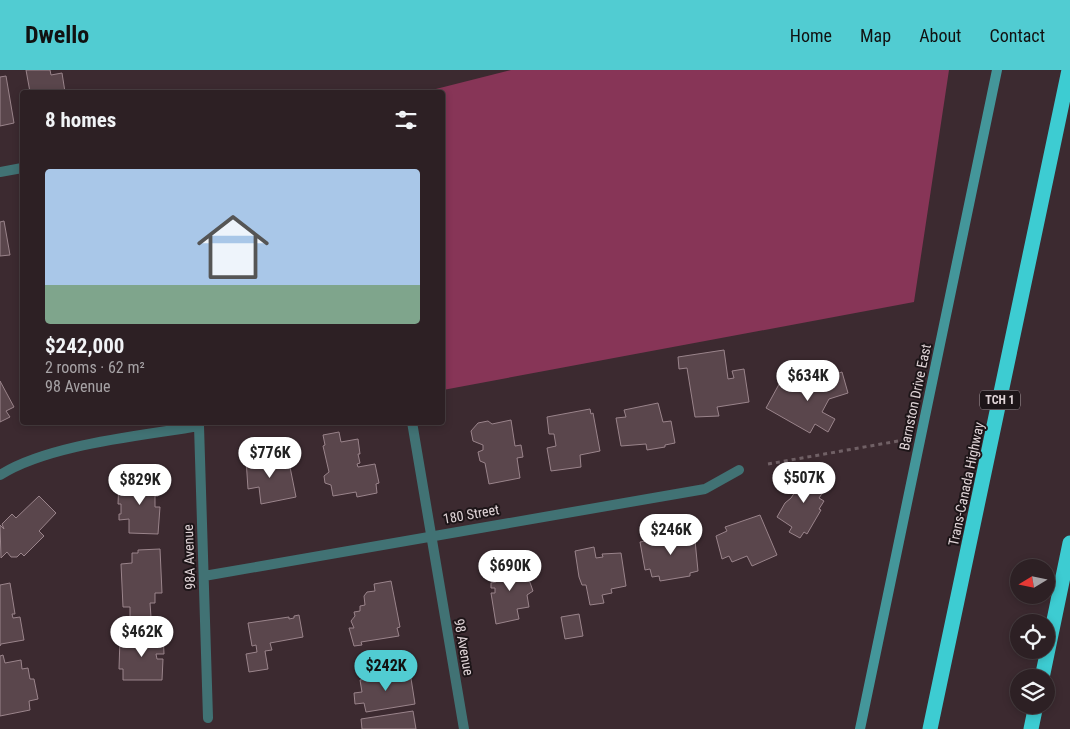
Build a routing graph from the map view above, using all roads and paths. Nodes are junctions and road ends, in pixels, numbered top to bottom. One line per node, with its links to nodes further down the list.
1 (997, 70): 17 (street, Barnston Drive East)
2 (1069, 70): 18 (highway, Trans-Canada Highway / TCH 1)
3 (20, 168): 4 (street)
4 (0, 172)
5 (413, 425): 10 (street, 98 Avenue)
6 (904, 440): 7 (path)
7 (768, 464)
8 (739, 470): 10 (street, 180 Street)
9 (0, 475): 12 (street, 98A Avenue)
10 (431, 535): 12 (street, 180 Street); 16 (street, 98 Avenue)
11 (1070, 543): 13 (highway)
12 (204, 576): 15 (street, 98A Avenue)
13 (1044, 669)
14 (1034, 714): 19 (highway)
15 (208, 718)
16 (464, 729)
17 (860, 729)
18 (930, 729)
19 (1032, 729)

